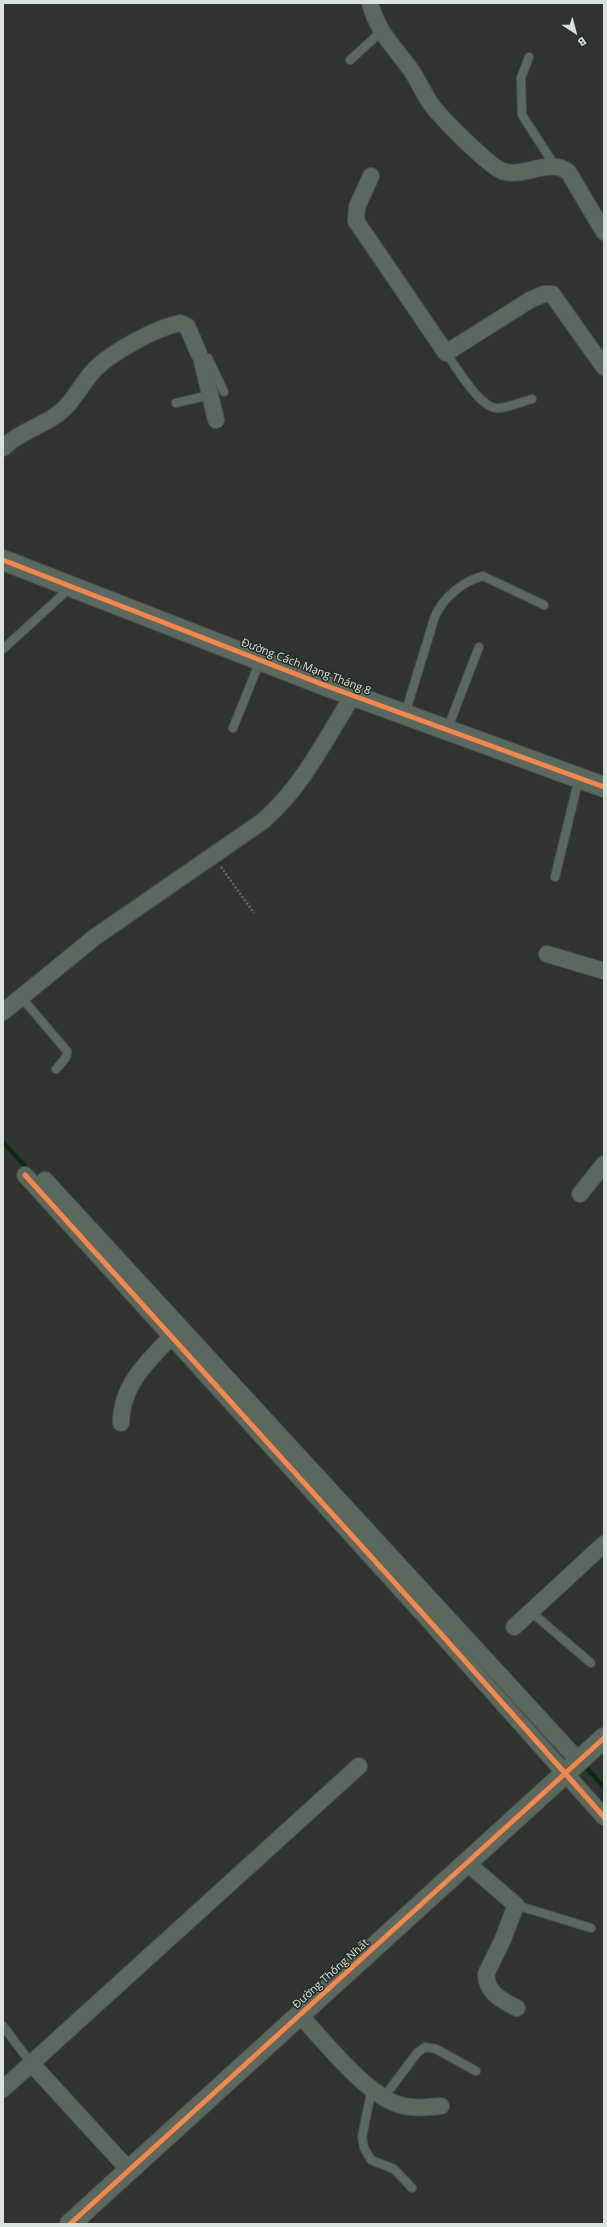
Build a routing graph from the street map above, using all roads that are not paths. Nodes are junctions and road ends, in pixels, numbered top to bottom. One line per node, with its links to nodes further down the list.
1 (370, 3): 2 (street)
2 (381, 32): 4 (lane); 5 (street)
3 (529, 57): 5 (lane)
4 (350, 60)
5 (555, 166): 7 (street)
6 (371, 176): 8 (street)
7 (604, 232)
8 (446, 353): 9 (street); 11 (lane)
9 (602, 360)
10 (217, 394): 12 (lane); 13 (street); 14 (street)
11 (532, 399)
12 (176, 404)
13 (216, 420)
14 (3, 448)
15 (3, 560): 16 (street, Đường Cách Mạng Tháng 8)
16 (71, 587): 19 (lane); 20 (street, Đường Cách Mạng Tháng 8)
17 (544, 605): 22 (lane)
18 (479, 648): 24 (lane)
19 (3, 649)
20 (260, 660): 21 (street, Đường Cách Mạng Tháng 8); 23 (lane)
21 (353, 695): 22 (street, Đường Cách Mạng Tháng 8); 30 (street)
22 (405, 714): 24 (street, Đường Cách Mạng Tháng 8)
23 (233, 728)
24 (447, 730): 25 (street, Đường Cách Mạng Tháng 8)
25 (579, 778): 26 (street, Đường Cách Mạng Tháng 8); 27 (lane)
26 (604, 787)
27 (555, 876)
28 (548, 954): 29 (street)
29 (604, 971)
30 (21, 997): 31 (street); 32 (lane)
31 (3, 1012)
32 (56, 1069)
33 (604, 1164): 34 (street)
34 (580, 1194)
35 (172, 1336): 36 (street); 43 (street); 43 (street)
36 (121, 1423)
37 (604, 1544): 38 (street)
38 (531, 1612): 39 (street); 40 (lane)
39 (514, 1627)
40 (592, 1663)
41 (604, 1738): 43 (street, Đường Thống Nhất)
42 (359, 1766): 51 (street)
43 (571, 1768): 44 (street); 45 (street, Đường Thống Nhất)
44 (604, 1817)
45 (467, 1863): 46 (street); 49 (street, Đường Thống Nhất)
46 (516, 1905): 47 (lane); 48 (street)
47 (591, 1928)
48 (517, 2008)
49 (300, 2015): 54 (street); 56 (street, Đường Thống Nhất)
50 (3, 2026): 51 (lane)
51 (32, 2063): 53 (street); 56 (street)
52 (476, 2071): 54 (lane)
53 (3, 2089)
54 (378, 2092): 55 (street); 57 (lane)
55 (440, 2106)
56 (130, 2170): 58 (street, Đường Thống Nhất)
57 (412, 2188)
58 (70, 2224)

